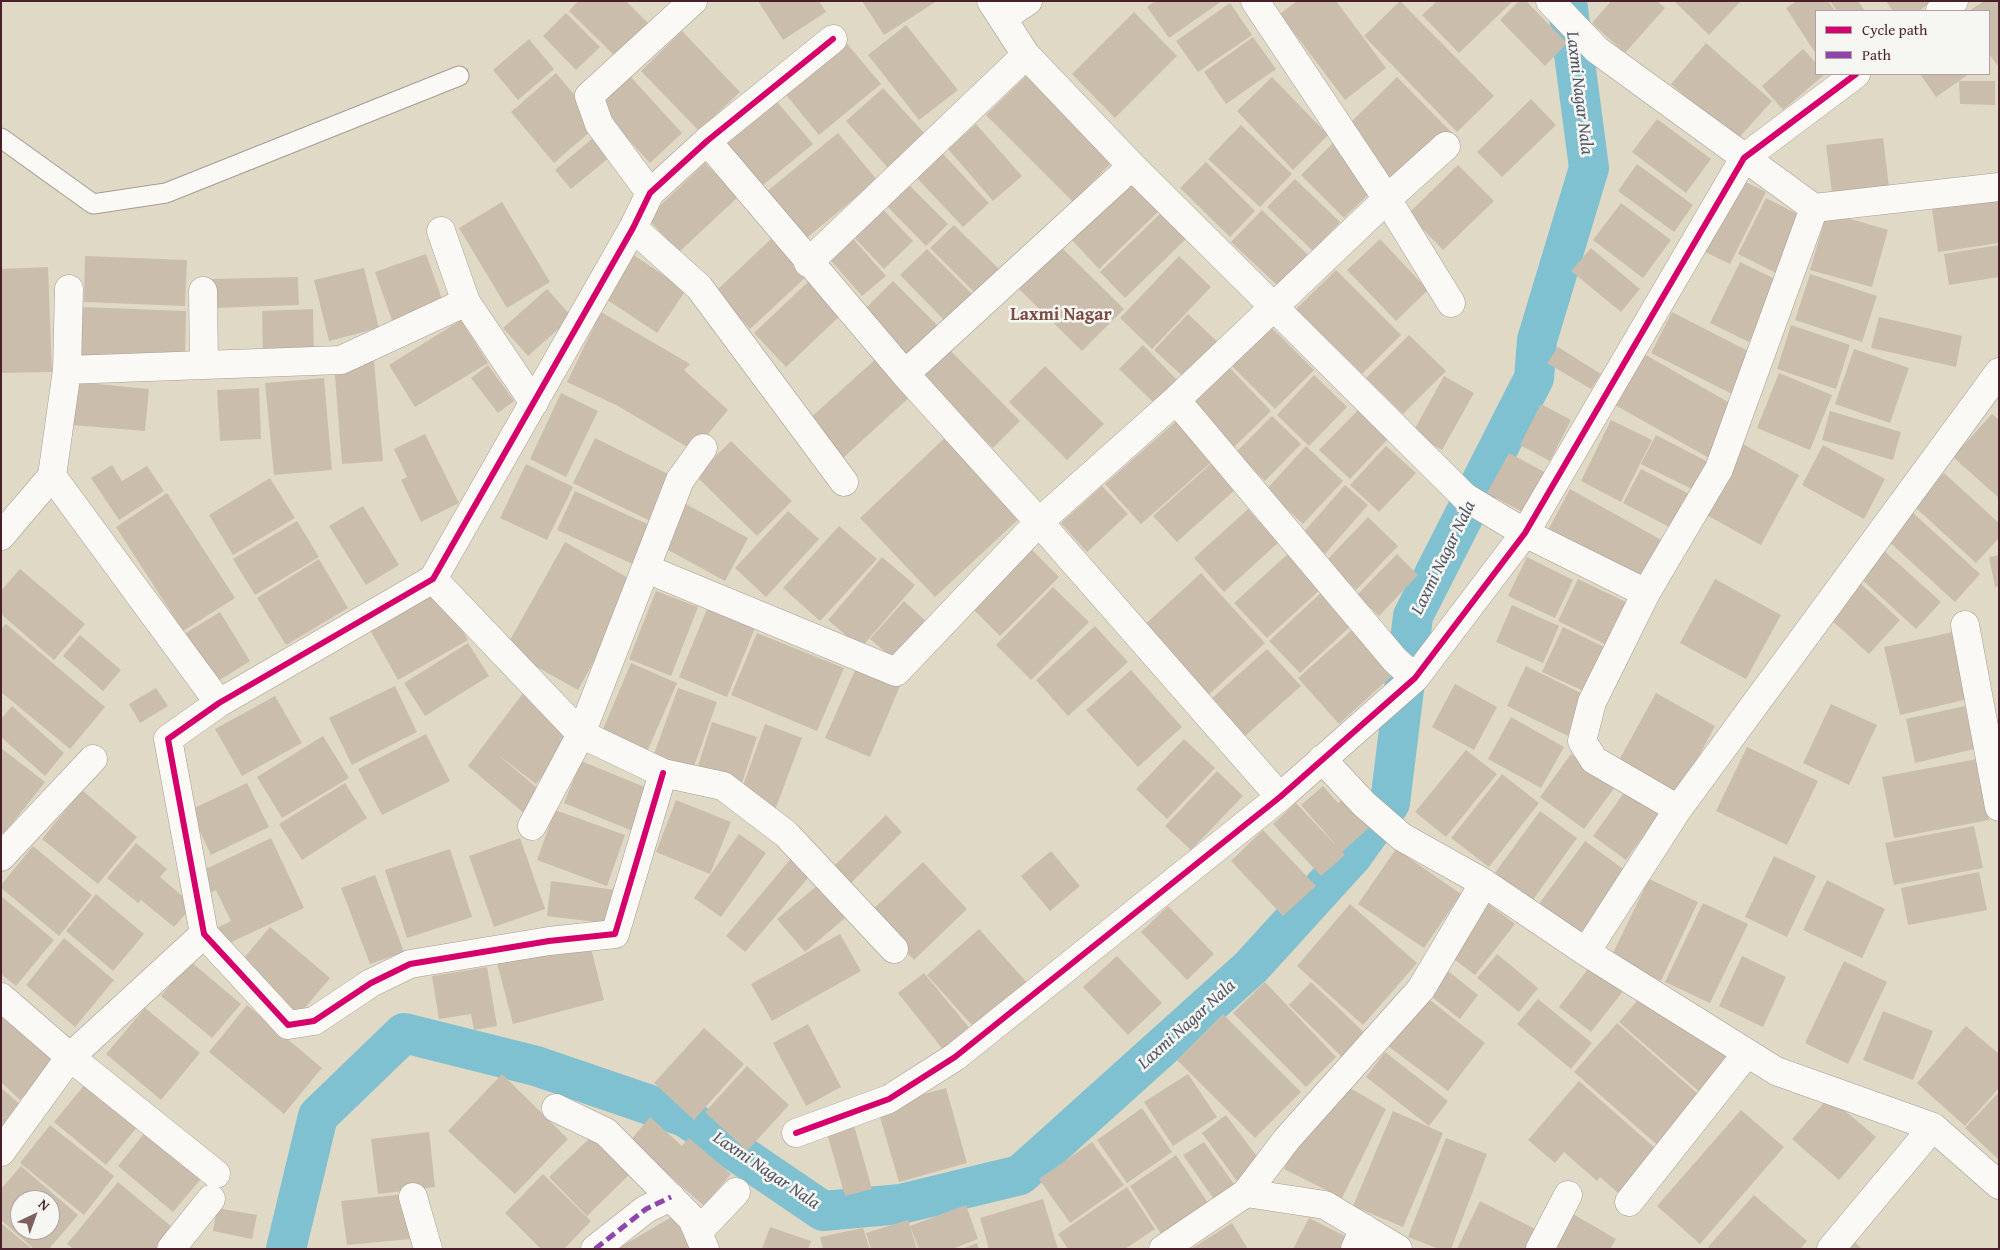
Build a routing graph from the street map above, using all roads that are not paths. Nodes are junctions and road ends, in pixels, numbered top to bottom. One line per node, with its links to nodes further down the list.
1 (693, 1): 18 (street)
2 (1028, 1): 6 (street)
3 (1255, 1): 19 (street)
4 (1954, 1): 7 (street)
5 (1554, 5): 15 (street)
6 (997, 10): 9 (street)
7 (1941, 10)
8 (833, 39): 13 (street)
9 (1026, 56): 16 (street); 23 (street)
10 (1855, 75): 15 (street)
11 (459, 76): 12 (lane)
12 (1, 138)
13 (707, 141): 18 (street); 23 (street)
14 (1446, 146): 19 (street)
15 (1744, 158): 20 (street); 39 (street)
16 (1132, 166): 28 (street); 32 (street)
17 (1999, 187): 20 (street)
18 (650, 194): 21 (street)
19 (1387, 199): 27 (street); 28 (street)
20 (1814, 208): 43 (street)
21 (634, 228): 34 (street); 37 (street)
22 (441, 231): 26 (street)
23 (808, 263): 32 (street)
24 (69, 290): 30 (street)
25 (203, 291): 29 (street)
26 (466, 302): 29 (street); 34 (street)
27 (1451, 303)
28 (1272, 306): 33 (street); 39 (street)
29 (204, 365): 30 (street)
30 (67, 370): 36 (street)
31 (1999, 372): 53 (street)
32 (905, 374): 38 (street)
33 (1176, 400): 38 (street); 45 (street)
34 (534, 403): 42 (street)
35 (703, 448): 41 (street)
36 (52, 476): 40 (street); 46 (street)
37 (844, 482)
38 (1039, 522): 41 (street); 51 (street)
39 (1526, 532): 43 (street); 45 (street)
40 (1, 536)
41 (647, 569): 47 (street)
42 (433, 579): 46 (street); 47 (street)
43 (1646, 593): 53 (street)
44 (1965, 625): 52 (street)
45 (1415, 678): 49 (street)
46 (219, 703): 57 (street)
47 (581, 734): 50 (street); 54 (street)
48 (93, 759): 55 (street)
49 (1322, 759): 51 (street); 56 (street)
50 (664, 773): 57 (street); 58 (street)
51 (1280, 797): 65 (street)
52 (1999, 807)
53 (1678, 809): 59 (street)
54 (532, 826)
55 (1, 857)
56 (1484, 883): 59 (street); 69 (street)
57 (204, 934): 62 (street)
58 (894, 949)
59 (1586, 952): 61 (street)
60 (1, 997): 62 (street)
61 (1747, 1053): 64 (street); 73 (street)
62 (70, 1057): 66 (street); 76 (street)
63 (556, 1108): 70 (street)
64 (1933, 1127): 67 (street); 82 (street)
65 (796, 1133)
66 (1, 1152)
67 (1999, 1185)
68 (736, 1192): 75 (street)
69 (1246, 1193): 74 (street); 79 (street)
70 (671, 1196): 75 (street); 78 (street)
71 (1568, 1196): 81 (street)
72 (413, 1197): 77 (street)
73 (1629, 1202)
74 (1359, 1239): 80 (street)
75 (702, 1240)
76 (171, 1249)
77 (428, 1249)
78 (595, 1249)
79 (1163, 1249)
80 (1398, 1249)
81 (1540, 1249)
82 (1831, 1249)

